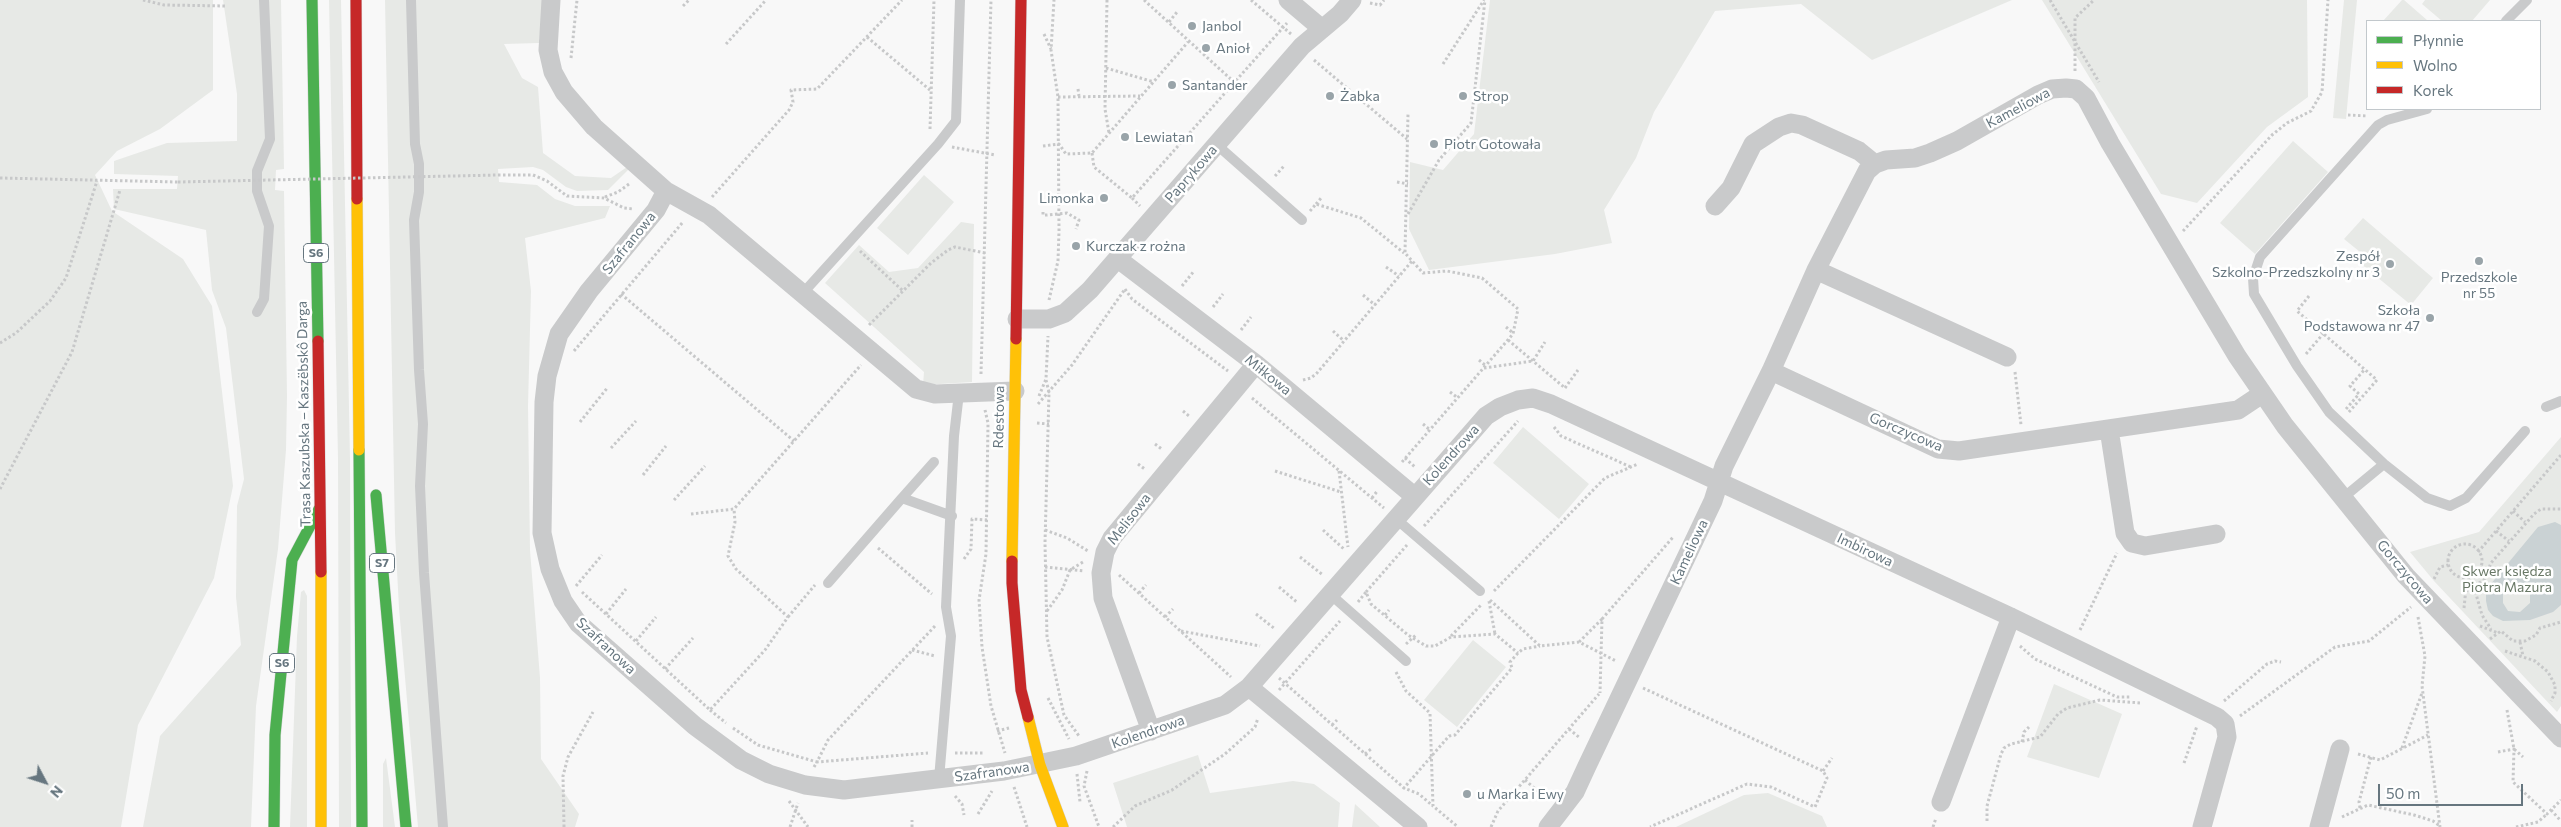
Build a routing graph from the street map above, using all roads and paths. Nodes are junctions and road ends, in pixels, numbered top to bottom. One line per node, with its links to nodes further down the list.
1 (143, 0): 25 (path)
2 (264, 0): 99 (lane)
3 (312, 0): 173 (main road, Trasa Kaszubska – Kaszëbskô Darga / S6)
4 (356, 0): 97 (main road)
5 (411, 0): 322 (lane)
6 (551, 0): 66 (street)
7 (577, 0): 38 (path)
8 (689, 0): 26 (path)
9 (766, 0): 36 (path)
10 (902, 0): 32 (path)
11 (960, 0): 77 (lane)
12 (991, 0): 80 (path)
13 (1021, 0): 102 (main road, Rdestowa)
14 (1054, 0): 48 (path)
15 (1107, 0): 40 (path)
16 (1144, 0): 29 (path)
17 (1251, 0): 30 (path)
18 (1352, 0): 31 (street, Paprykowa)
19 (1484, 0): 39 (path); 74 (path)
20 (2050, 0): 34 (path)
21 (2094, 0): 34 (path)
22 (2328, 0): 78 (path)
23 (2527, 0): 28 (lane)
24 (1294, 5): 30 (path); 31 (street)
25 (227, 6)
26 (683, 6)
27 (1177, 12): 29 (path)
28 (2507, 20)
29 (1169, 22): 35 (path)
30 (1283, 27): 33 (path); 42 (path)
31 (1321, 28): 55 (street, Paprykowa)
32 (867, 37): 45 (path); 71 (path)
33 (1295, 38)
34 (2075, 40): 44 (path)
35 (1188, 42): 41 (path); 42 (path)
36 (726, 44)
37 (1308, 55): 53 (path)
38 (570, 64)
39 (1443, 64)
40 (1106, 68): 41 (path); 49 (path)
41 (1154, 82): 47 (path)
42 (1234, 82): 56 (path)
43 (1078, 89): 46 (path)
44 (2076, 89): 58 (street, Kameliowa); 78 (street)
45 (931, 91)
46 (1079, 96): 48 (path); 49 (path)
47 (1141, 96): 49 (path); 52 (path)
48 (1058, 97): 54 (path)
49 (1105, 97): 52 (path)
50 (2424, 110): 142 (lane)
51 (1408, 114): 53 (path)
52 (1109, 133): 56 (path)
53 (1407, 140): 64 (path)
54 (1059, 144): 56 (path); 57 (path); 73 (path)
55 (1217, 145): 75 (lane); 81 (street, Paprykowa)
56 (1092, 153)
57 (1043, 155)
58 (1881, 162): 70 (street); 84 (street, Kameliowa)
59 (1284, 166): 62 (path)
60 (0, 178): 61 (path)
61 (97, 180): 72 (path, bridge); 112 (path)
62 (1271, 180)
63 (1397, 182): 64 (path)
64 (1408, 184): 74 (path)
65 (120, 190): 166 (path)
66 (666, 191): 71 (street); 72 (street, Szafranowa)
67 (1322, 197): 68 (path)
68 (1316, 204): 75 (path); 79 (path)
69 (1043, 205): 73 (path)
70 (1714, 206)
71 (696, 207): 91 (street); 92 (path)
72 (656, 210): 279 (street, Szafranowa)
73 (1059, 213): 76 (path); 96 (path)
74 (1407, 215): 79 (path)
75 (1302, 220)
76 (1076, 228)
77 (849, 241): 90 (path); 91 (lane)
78 (2171, 243): 134 (street, Gorczycowa)
79 (1405, 253): 82 (path)
80 (985, 254): 90 (path); 130 (path)
81 (1118, 259): 102 (street, Paprykowa); 119 (street, Miłkowa)
82 (1412, 261): 86 (path); 106 (path)
83 (1386, 267): 86 (path)
84 (1816, 270): 116 (street); 124 (street, Kameliowa)
85 (1194, 271): 88 (path)
86 (1399, 276): 98 (path)
87 (1129, 285): 89 (path)
88 (1180, 288)
89 (1125, 289): 126 (path); 131 (path)
90 (903, 291): 108 (path)
91 (803, 293): 108 (street)
92 (621, 294): 115 (path); 149 (path)
93 (1223, 294): 100 (path)
94 (1362, 295): 98 (path)
95 (2309, 296): 107 (path)
96 (1049, 298)
97 (357, 300): 151 (main road); 320 (main road)
98 (1375, 305): 110 (path)
99 (257, 312)
100 (1209, 312)
101 (1251, 317): 105 (path)
102 (1017, 318): 129 (main road, Rdestowa)
103 (1506, 327): 106 (path)
104 (1333, 331): 110 (path)
105 (1237, 334)
106 (1513, 334): 109 (path)
107 (2323, 334): 114 (path); 122 (path)
108 (855, 339): 133 (street)
109 (1508, 340): 118 (path); 121 (path)
110 (1344, 341): 125 (path)
111 (1546, 342): 118 (path)
112 (0, 344)
113 (1048, 346): 131 (path)
114 (2311, 348)
115 (573, 352)
116 (2007, 357): 150 (path)
117 (1479, 360): 121 (path)
118 (1533, 361): 121 (path); 128 (path)
119 (1256, 364): 126 (street, Melisowa); 163 (street, Miłkowa)
120 (859, 366): 149 (path)
121 (1485, 367): 135 (path)
122 (2365, 369): 139 (path); 142 (path)
123 (1578, 370): 128 (path)
124 (1771, 370): 150 (street, Gorczycowa); 164 (street, Kameliowa)
125 (1298, 379)
126 (1238, 386): 161 (path); 198 (street, Melisowa)
127 (608, 387): 144 (path)
128 (1565, 388): 137 (path)
129 (1015, 391): 130 (street); 299 (main road, Rdestowa)
130 (983, 392): 133 (street); 180 (path)
131 (1049, 392): 138 (path); 182 (path)
132 (1450, 392): 135 (path)
133 (959, 393): 179 (lane)
134 (2262, 394): 146 (street, Gorczycowa); 169 (street, Gorczycowa)
135 (1458, 398): 147 (path)
136 (2561, 401): 140 (lane)
137 (1556, 406): 154 (street, Kolendrowa); 159 (path); 168 (street, Kolendrowa)
138 (1036, 407)
139 (2353, 407)
140 (2546, 407)
141 (1526, 417): 188 (path)
142 (2336, 419): 157 (lane)
143 (636, 420): 153 (path)
144 (580, 422)
145 (1423, 424): 147 (path)
146 (2109, 429): 150 (street, Gorczycowa); 190 (street)
147 (1430, 430): 163 (path)
148 (2525, 431): 157 (lane)
149 (794, 441): 174 (path)
150 (2022, 443)
151 (371, 446)
152 (666, 446): 162 (path)
153 (611, 448)
154 (1653, 452): 159 (path); 164 (street, Kolendrowa)
155 (2561, 456): 176 (path)
156 (934, 462): 170 (lane)
157 (2384, 464): 169 (lane)
158 (705, 466): 172 (path)
159 (1631, 467): 217 (path)
160 (1275, 471): 167 (path)
161 (1339, 471): 167 (path); 171 (path)
162 (643, 474)
163 (1390, 476): 168 (street, Miłkowa); 171 (path)
164 (1719, 483): 233 (street, Imbirowa); 264 (street, Kameliowa)
165 (375, 485): 321 (main road, S7)
166 (0, 489)
167 (1341, 492): 193 (path)
168 (1414, 496): 178 (street, Kolendrowa)
169 (2344, 497): 218 (street, Gorczycowa)
170 (902, 498): 179 (lane); 189 (lane)
171 (1372, 498): 178 (path)
172 (674, 500)
173 (321, 506): 318 (main road, S6); 319 (main road, Trasa Kaszubska – Kaszëbskô Darga / S6)
174 (734, 509): 177 (path); 231 (path)
175 (2561, 509): 181 (path)
176 (2513, 511): 181 (path); 184 (path)
177 (691, 514)
178 (1387, 514): 188 (lane); 211 (street, Kolendrowa)
179 (952, 516): 206 (lane)
180 (987, 520): 185 (path); 206 (path)
181 (2525, 522): 191 (path)
182 (1045, 530): 198 (path); 200 (path)
183 (1323, 530): 193 (path)
184 (2496, 531): 191 (path); 194 (path)
185 (986, 533)
186 (1676, 533): 234 (path)
187 (2216, 534): 190 (street)
188 (1416, 535): 215 (path); 217 (lane)
189 (867, 538): 207 (lane); 222 (path)
190 (2128, 538): 253 (path)
191 (2508, 542): 212 (path)
192 (1353, 545): 193 (path)
193 (1346, 548): 196 (path)
194 (2478, 552): 199 (path); 204 (path)
195 (602, 555): 209 (path)
196 (1340, 556)
197 (1300, 557): 203 (path)
198 (1097, 565): 202 (path); 216 (path); 281 (street, Melisowa)
199 (2448, 565): 204 (path); 218 (path)
200 (1045, 568): 202 (path); 225 (path)
201 (1328, 569): 203 (path)
202 (1070, 570): 225 (path)
203 (1323, 575): 211 (path)
204 (2467, 578): 214 (path)
205 (572, 580): 209 (path)
206 (948, 582): 222 (lane)
207 (828, 583): 231 (path)
208 (1146, 585): 216 (path)
209 (576, 587): 227 (path)
210 (1279, 587): 220 (path)
211 (1323, 588): 250 (lane); 261 (street, Kolendrowa)
212 (2474, 588): 214 (path); 238 (path)
213 (626, 589): 227 (path)
214 (2466, 591): 226 (path)
215 (1366, 592)
216 (1139, 593): 232 (path)
217 (1484, 594): 241 (path); 243 (path); 251 (path)
218 (2423, 595): 254 (path); 267 (path); 285 (street, Gorczycowa)
219 (1304, 596): 220 (path)
220 (1298, 603): 223 (path)
221 (1173, 609): 232 (path)
222 (947, 610): 255 (path); 258 (lane)
223 (1292, 610)
224 (1389, 610): 229 (path)
225 (1046, 612): 284 (path)
226 (2464, 612)
227 (606, 614): 245 (path)
228 (1256, 614): 237 (path)
229 (1385, 615)
230 (656, 617): 245 (path)
231 (788, 617): 272 (path)
232 (1166, 617): 239 (path)
233 (2012, 617): 253 (street, Imbirowa); 307 (street)
234 (1602, 619): 247 (path); 256 (path)
235 (2561, 622): 248 (path)
236 (1281, 623): 237 (path)
237 (1275, 629): 242 (path)
238 (2491, 629)
239 (1181, 631): 249 (path); 263 (path)
240 (2501, 631): 248 (path)
241 (1495, 634)
242 (1270, 635)
243 (1450, 637)
244 (693, 638): 262 (path)
245 (636, 641): 262 (path)
246 (1265, 641): 249 (path)
247 (1579, 642): 251 (path); 256 (path)
248 (2520, 642): 257 (path)
249 (1260, 646): 261 (path)
250 (1389, 646): 259 (lane); 294 (path)
251 (1540, 646): 294 (path)
252 (2328, 646): 254 (path)
253 (2073, 647): 282 (street, Imbirowa)
254 (2335, 647): 282 (path)
255 (912, 650): 258 (path); 272 (path)
256 (1601, 653): 264 (path); 268 (path)
257 (2523, 656)
258 (949, 660): 302 (lane)
259 (1406, 661)
260 (2281, 662): 269 (path)
261 (1266, 667): 263 (street, Kolendrowa); 278 (path)
262 (665, 669): 272 (path)
263 (1239, 679): 265 (path); 281 (street, Kolendrowa); 308 (street)
264 (1628, 681): 301 (path); 312 (street, Kameliowa)
265 (1227, 684)
266 (1605, 688): 268 (path)
267 (2423, 692): 283 (path); 290 (path)
268 (1600, 694): 303 (path)
269 (2223, 701)
270 (2147, 703): 286 (path)
271 (2501, 704): 291 (path)
272 (710, 710): 279 (path)
273 (1261, 710): 328 (path)
274 (593, 712): 323 (path)
275 (1057, 717): 287 (path)
276 (1337, 720): 278 (path)
277 (2188, 722): 298 (path)
278 (1332, 725): 293 (path)
279 (695, 726): 302 (street, Szafranowa)
280 (2029, 727): 286 (path)
281 (1151, 731): 299 (street, Kolendrowa)
282 (2226, 731): 334 (street)
283 (2428, 735): 290 (path); 336 (path)
284 (1080, 738)
285 (2561, 738)
286 (2022, 742): 316 (path)
287 (1073, 746)
288 (1371, 749): 293 (path)
289 (2340, 749): 295 (path); 335 (street)
290 (2401, 749): 295 (path)
291 (2514, 749): 292 (path); 297 (path); 313 (path)
292 (2498, 752)
293 (1366, 754): 305 (path)
294 (1431, 757): 305 (path); 309 (path)
295 (2371, 757): 310 (path)
296 (1832, 758): 301 (path)
297 (2522, 758)
298 (2184, 763)
299 (1040, 765): 300 (street, Szafranowa); 326 (main road, Rdestowa)
300 (1009, 770): 302 (street, Szafranowa); 325 (path)
301 (1823, 771): 333 (path)
302 (940, 779)
303 (1525, 780): 312 (path); 331 (path)
304 (1084, 786): 327 (path)
305 (1404, 788): 308 (path); 309 (path)
306 (2561, 800): 311 (path)
307 (1941, 802)
308 (1390, 804): 329 (street)
309 (1434, 806): 330 (path)
310 (2360, 808): 314 (path); 336 (path)
311 (2551, 810): 313 (path); 317 (path)
312 (1561, 812): 332 (street, Kameliowa)
313 (2547, 814): 337 (path)
314 (2339, 819)
315 (912, 820): 324 (path)
316 (1987, 821)
317 (2561, 821)
318 (274, 827)
319 (322, 827)
320 (362, 827)
321 (406, 827)
322 (443, 827)
323 (564, 827)
324 (912, 827)
325 (1027, 827)
326 (1063, 827)
327 (1099, 827)
328 (1113, 827)
329 (1418, 827)
330 (1458, 827)
331 (1490, 827)
332 (1548, 827)
333 (1650, 827)
334 (2202, 827)
335 (2319, 827)
336 (2440, 827)
337 (2516, 827)

